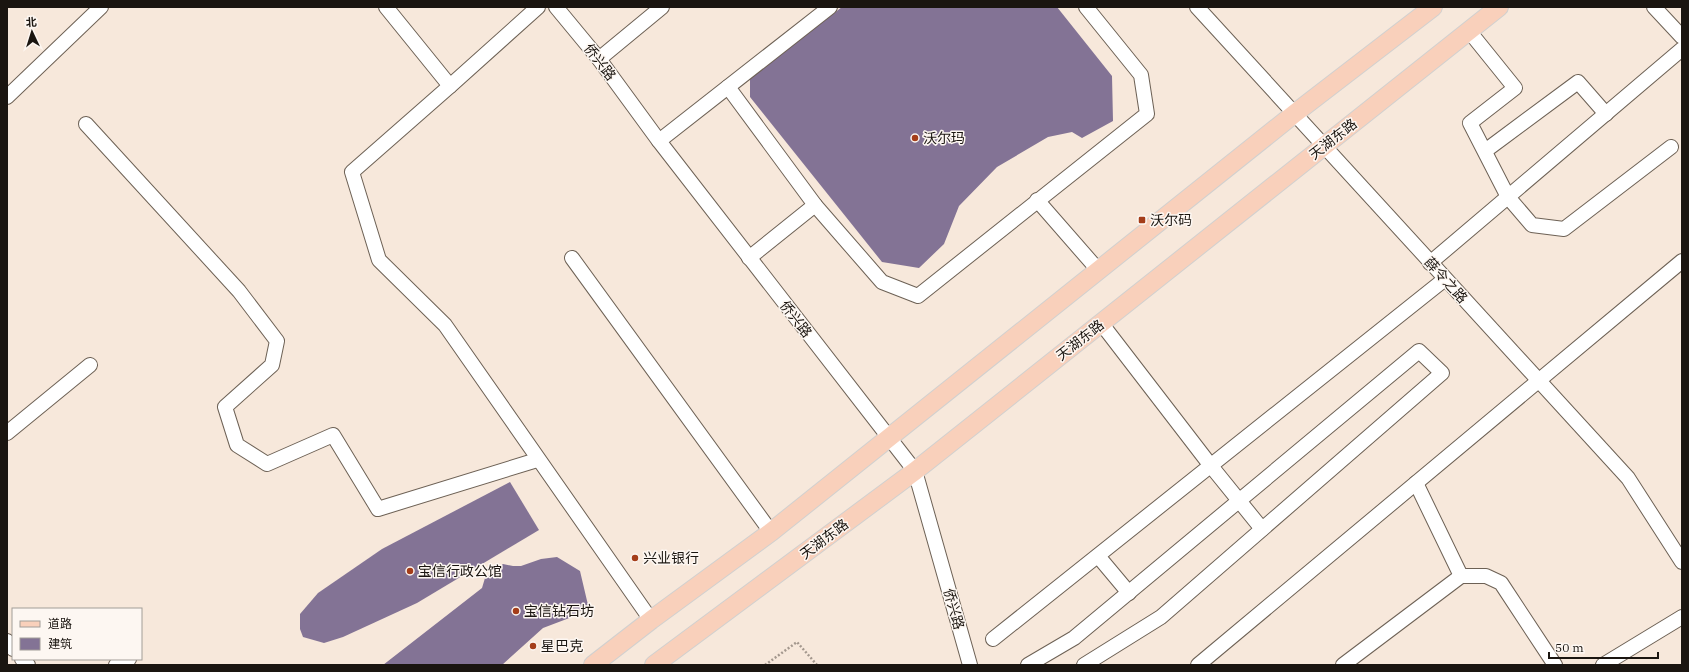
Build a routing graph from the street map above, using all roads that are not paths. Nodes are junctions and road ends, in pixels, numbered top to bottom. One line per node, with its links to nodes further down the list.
1 (101, 7): 18 (street)
2 (386, 7): 16 (street)
3 (538, 7): 16 (street)
4 (556, 7): 15 (street, 侨兴路)
5 (662, 7): 15 (street)
6 (830, 7): 17 (street)
7 (1086, 7): 27 (street)
8 (1197, 7): 19 (street, 薛令之路)
9 (1433, 7): 19 (main road)
10 (1499, 7): 12 (main road, 天湖东路)
11 (1654, 7): 13 (street)
12 (1469, 31): 23 (main road, 天湖东路); 25 (street)
13 (1682, 37)
14 (1682, 49): 20 (street)
15 (599, 59): 22 (street, 侨兴路)
16 (450, 86): 40 (street)
17 (728, 86): 22 (street); 28 (street)
18 (7, 97)
19 (1294, 114): 23 (street, 薛令之路); 33 (main road)
20 (1606, 114): 25 (street); 26 (street)
21 (86, 124): 40 (street)
22 (659, 141): 30 (street, 侨兴路)
23 (1324, 146): 32 (street, 薛令之路); 35 (main road, 天湖东路)
24 (1671, 147): 26 (street)
25 (1485, 151): 26 (street)
26 (1508, 197): 32 (street)
27 (1037, 200): 28 (street); 33 (street)
28 (815, 205): 30 (street)
29 (572, 258): 46 (street)
30 (749, 258): 39 (street, 侨兴路)
31 (1682, 261): 37 (street)
32 (1430, 263): 34 (street, 薛令之路)
33 (1099, 271): 39 (main road)
34 (1445, 279): 37 (street, 薛令之路); 41 (street)
35 (1101, 323): 41 (street); 42 (main road, 天湖东路)
36 (90, 364): 38 (street)
37 (1538, 382): 43 (street); 48 (street, 薛令之路)
38 (7, 433)
39 (889, 439): 42 (street, 侨兴路); 46 (main road)
40 (537, 460): 52 (street)
41 (1211, 466): 44 (street); 47 (street)
42 (915, 471): 57 (main road, 天湖东路); 58 (street, 侨兴路)
43 (1416, 483): 49 (street); 61 (street)
44 (1239, 501): 45 (street); 45 (street); 50 (street)
45 (1262, 529): 60 (street)
46 (771, 532): 52 (main road)
47 (1098, 556): 50 (street); 53 (street)
48 (1682, 562)
49 (1461, 576): 62 (street); 63 (street)
50 (1129, 593): 59 (street)
51 (1682, 617): 64 (street)
52 (651, 620): 56 (main road)
53 (993, 639)
54 (127, 660): 55 (street)
55 (116, 665)
56 (593, 665)
57 (654, 665)
58 (970, 665)
59 (1028, 665)
60 (1084, 665)
61 (1198, 665)
62 (1343, 665)
63 (1555, 665)
64 (1603, 665)

